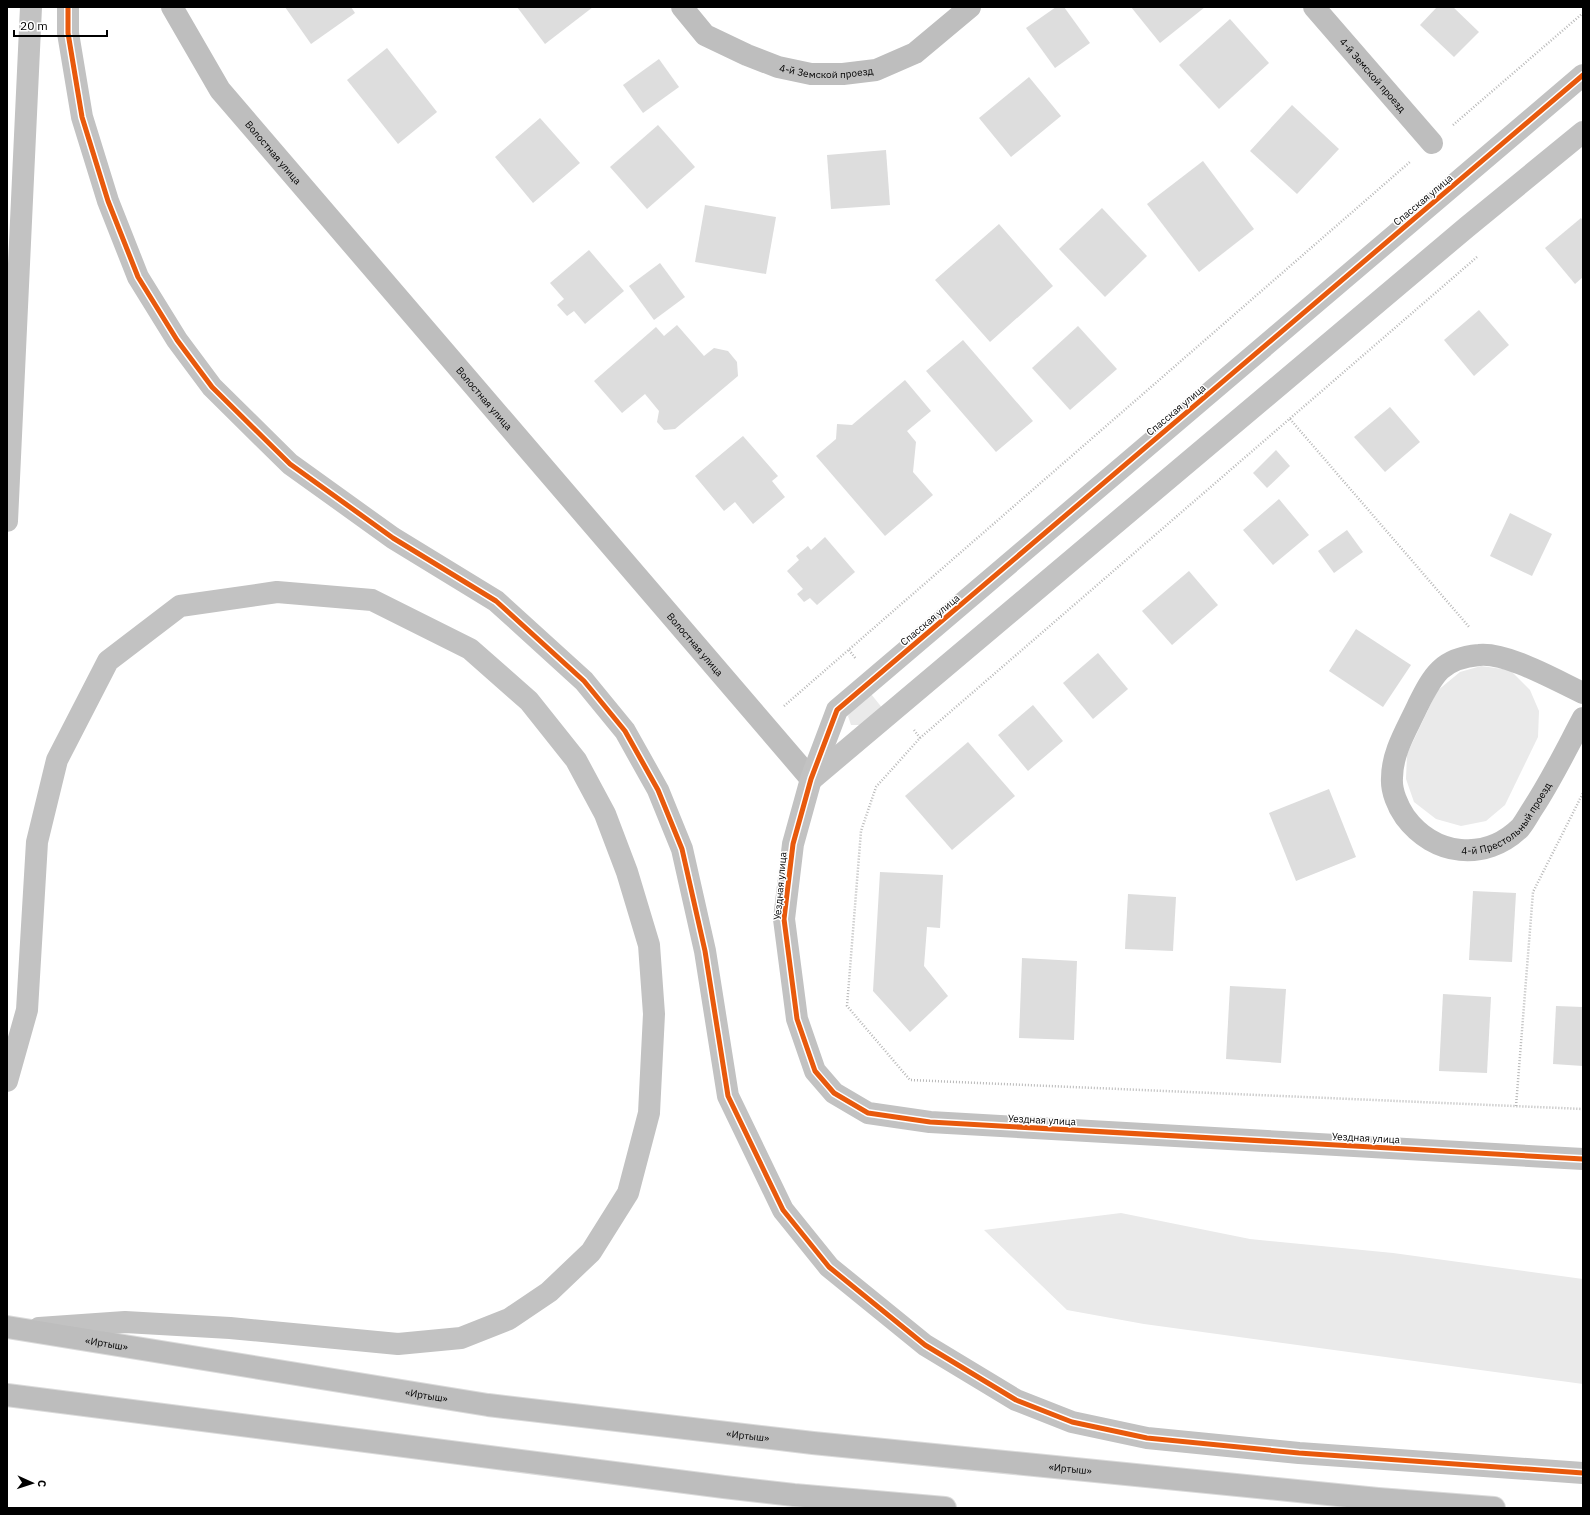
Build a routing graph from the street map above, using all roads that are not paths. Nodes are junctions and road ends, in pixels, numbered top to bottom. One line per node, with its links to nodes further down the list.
1 (31, 7): 10 (street)
2 (68, 7): 18 (street)
3 (172, 7): 13 (street, Волостная улица)
4 (682, 7): 5 (street, 4-й Земской проезд)
5 (970, 7)
6 (1314, 7): 9 (street, 4-й Земской проезд)
7 (1583, 75): 13 (street, Спасская улица)
8 (1583, 132): 13 (street)
9 (1432, 143)
10 (7, 521)
11 (1583, 692): 12 (street, 4-й Престольный проезд)
12 (1583, 718)
13 (811, 779): 15 (street, Уездная улица)
14 (7, 1081): 16 (street)
15 (1583, 1159)
16 (15, 1328): 20 (highway, «Иртыш»)
17 (7, 1395): 19 (highway)
18 (1583, 1473)
19 (945, 1508)
20 (1494, 1508)

